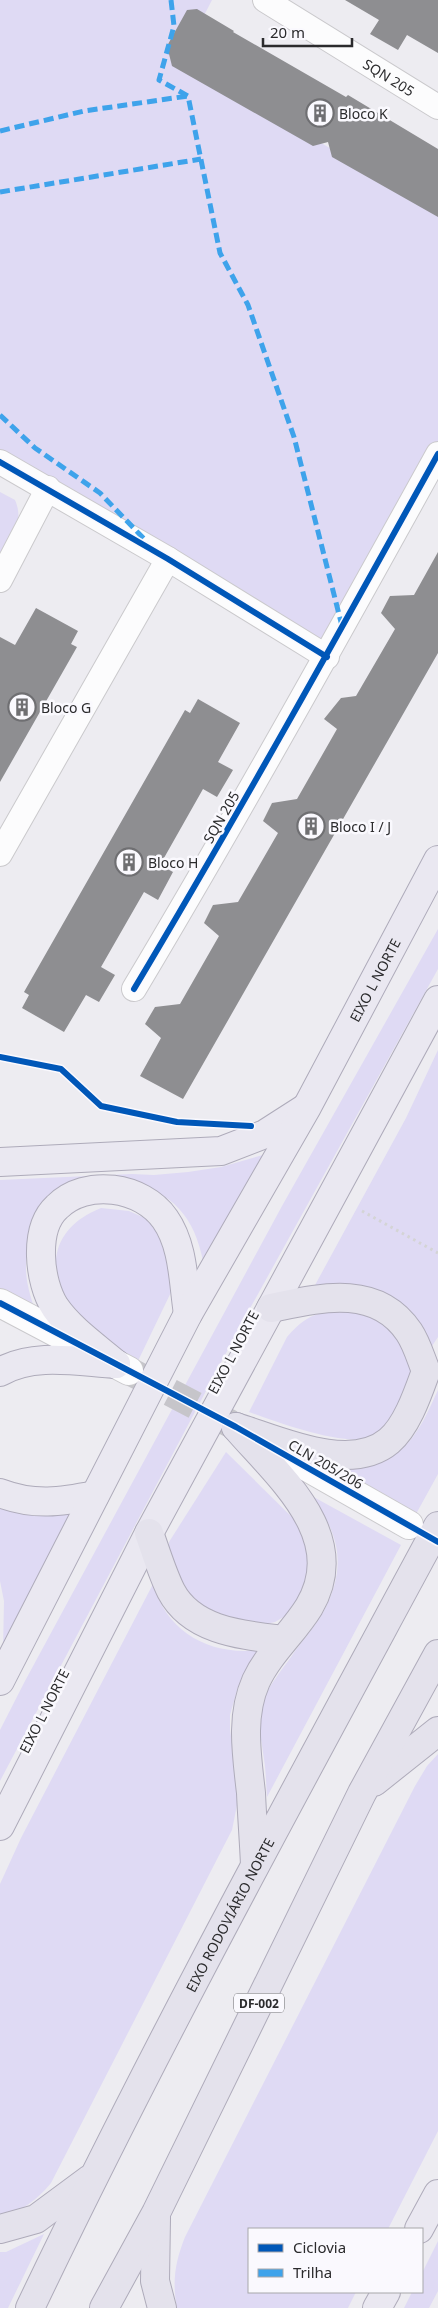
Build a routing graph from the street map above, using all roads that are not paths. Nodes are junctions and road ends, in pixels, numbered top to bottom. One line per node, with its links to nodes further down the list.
1 (265, 0): 2 (street, SQN 205)
2 (438, 107)
3 (438, 454): 8 (street, SQN 205)
4 (0, 462): 5 (street)
5 (48, 488): 6 (street); 7 (street)
6 (168, 560): 8 (street); 9 (street)
7 (0, 580)
8 (327, 657): 11 (street, SQN 205)
9 (0, 854)
10 (438, 860): 13 (main road, EIXO L NORTE)
11 (134, 989)
12 (438, 1000): 16 (main road, EIXO L NORTE)
13 (307, 1107): 14 (main road); 17 (main road, EIXO L NORTE)
14 (0, 1162)
15 (0, 1303): 19 (street)
16 (271, 1308): 18 (highway); 26 (main road, EIXO L NORTE)
17 (188, 1314): 19 (main road); 23 (main road, EIXO L NORTE)
18 (432, 1365): 21 (highway)
19 (123, 1367): 20 (main road)
20 (0, 1372)
21 (233, 1426): 24 (street, CLN 205/206); 27 (highway)
22 (0, 1493): 23 (main road)
23 (95, 1494): 29 (main road, EIXO L NORTE)
24 (408, 1525)
25 (438, 1526): 33 (highway, EIXO RODOVIÁRIO NORTE)
26 (150, 1533): 27 (highway); 32 (main road, EIXO L NORTE)
27 (282, 1640): 33 (highway)
28 (438, 1654): 31 (highway, DF-002)
29 (1, 1677)
30 (438, 1731): 31 (highway)
31 (362, 1793): 36 (highway, DF-002)
32 (0, 1826)
33 (255, 1865): 34 (highway, EIXO RODOVIÁRIO NORTE)
34 (93, 2176): 38 (highway); 40 (highway, EIXO RODOVIÁRIO NORTE)
35 (438, 2194): 37 (main road)
36 (156, 2213): 41 (highway, DF-002); 42 (highway)
37 (421, 2228)
38 (0, 2229)
39 (385, 2293): 43 (main road)
40 (30, 2308)
41 (104, 2308)
42 (162, 2308)
43 (377, 2308)

